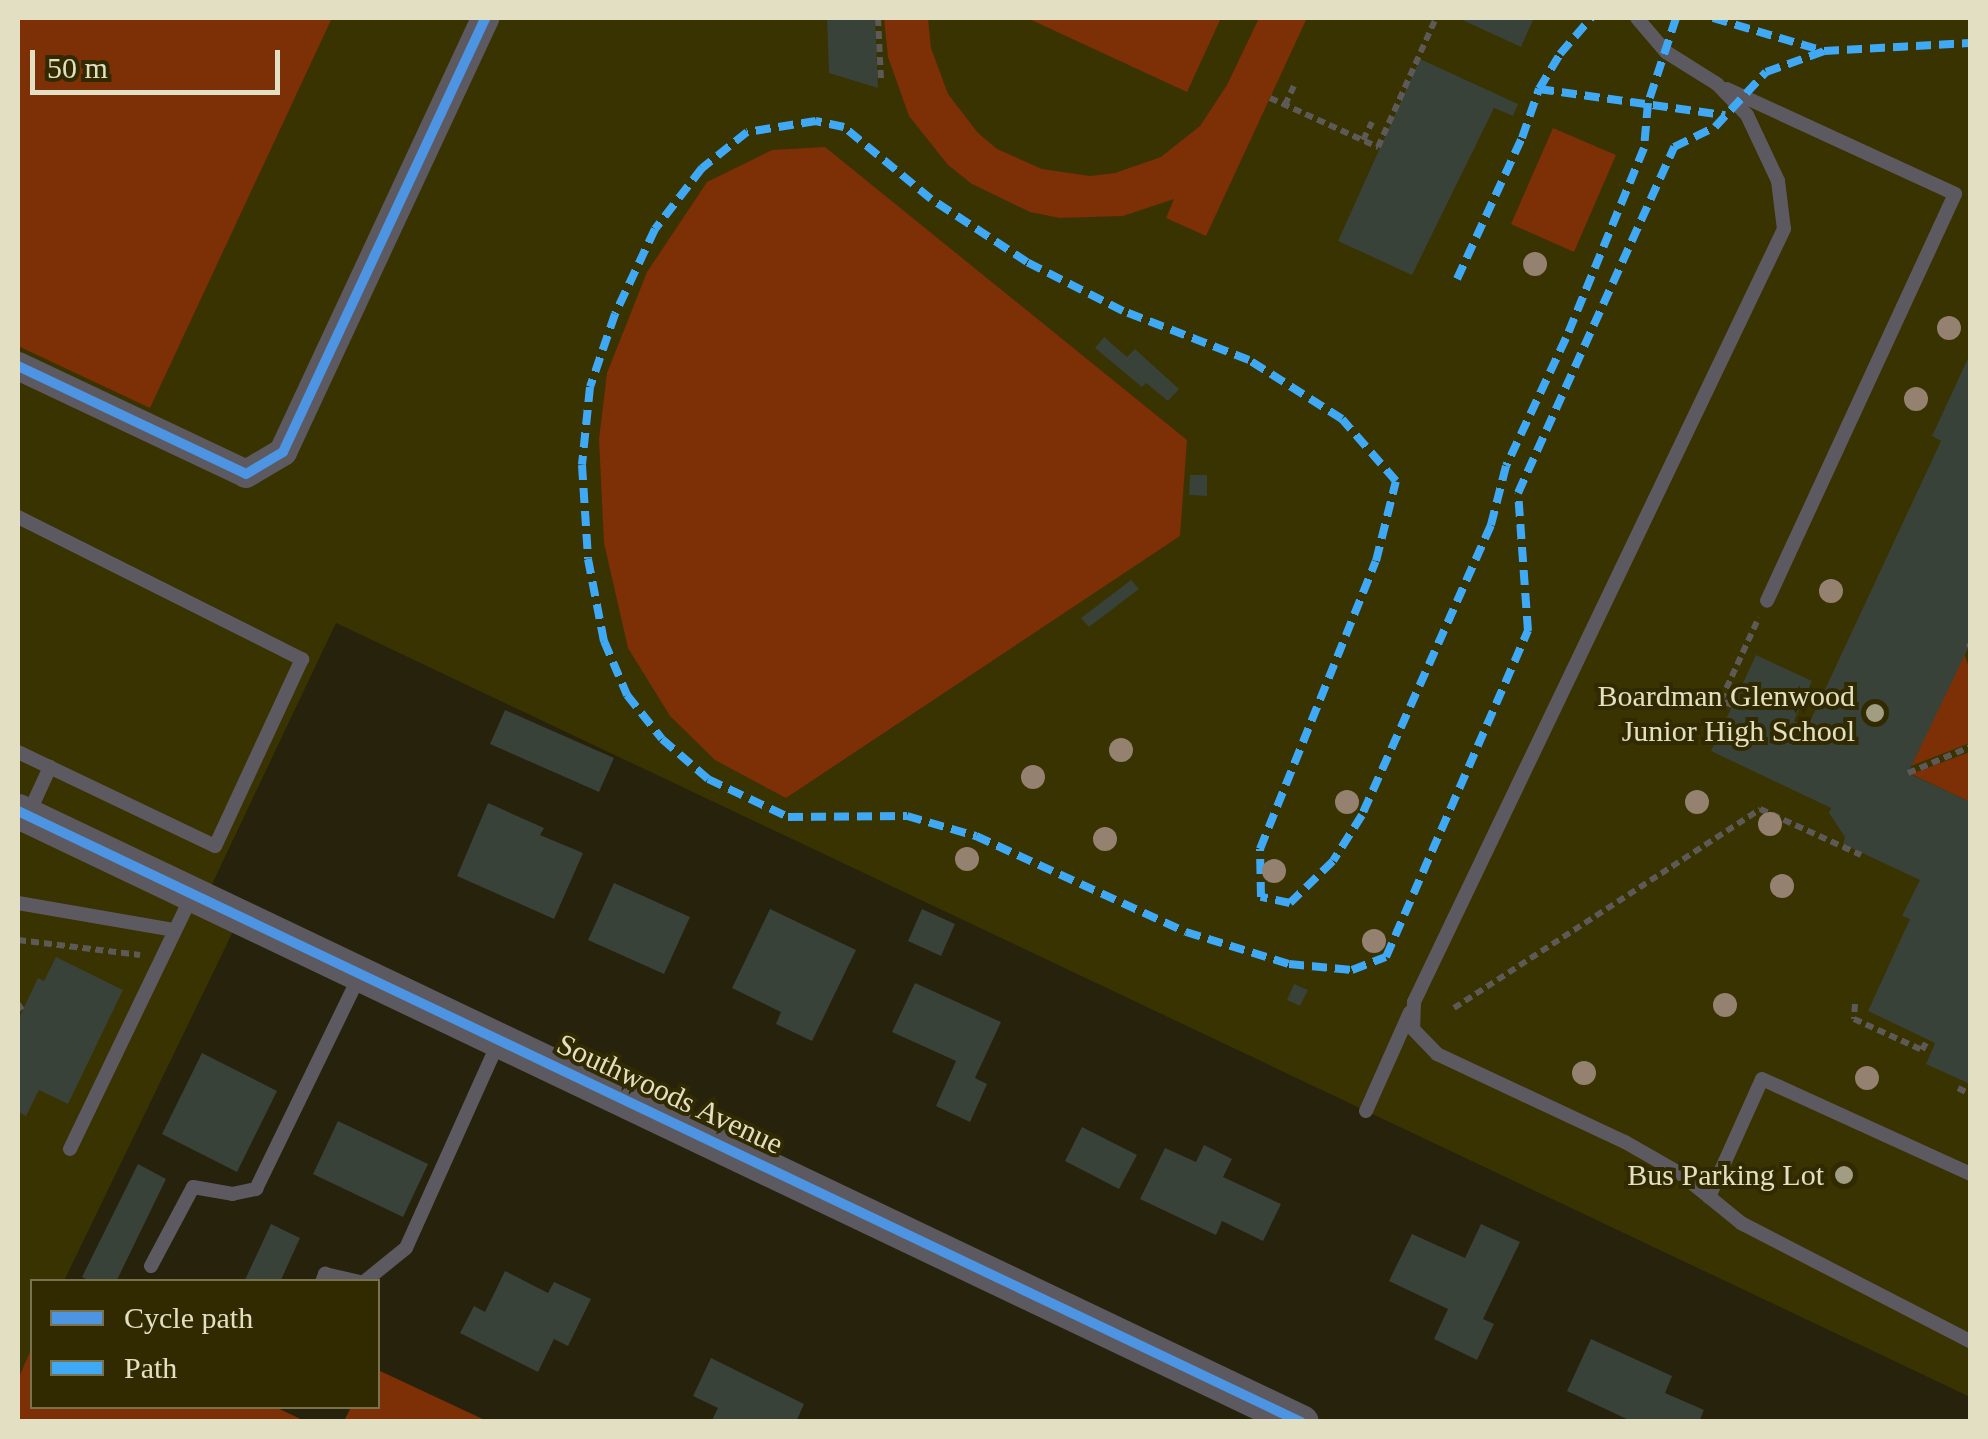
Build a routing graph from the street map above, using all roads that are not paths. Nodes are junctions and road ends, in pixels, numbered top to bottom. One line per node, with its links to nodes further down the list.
1 (485, 18): 4 (street)
2 (1636, 18): 3 (lane)
3 (1717, 84): 6 (lane); 14 (lane)
4 (18, 366)
5 (18, 517): 8 (lane)
6 (1767, 602)
7 (18, 752): 8 (lane)
8 (50, 768): 9 (lane)
9 (22, 813): 10 (street, Southwoods Avenue)
10 (192, 894): 12 (lane); 13 (street, Southwoods Avenue)
11 (18, 903): 12 (lane)
12 (175, 930): 17 (lane)
13 (360, 974): 15 (street, Southwoods Avenue); 20 (lane)
14 (1414, 1002): 16 (lane); 19 (lane)
15 (500, 1040): 23 (lane); 25 (street, Southwoods Avenue)
16 (1366, 1111)
17 (70, 1150)
18 (1970, 1174): 19 (lane)
19 (1709, 1197): 24 (lane)
20 (150, 1266)
21 (324, 1279): 22 (lane)
22 (349, 1279)
23 (367, 1279)
24 (1970, 1341)
25 (1300, 1422)

